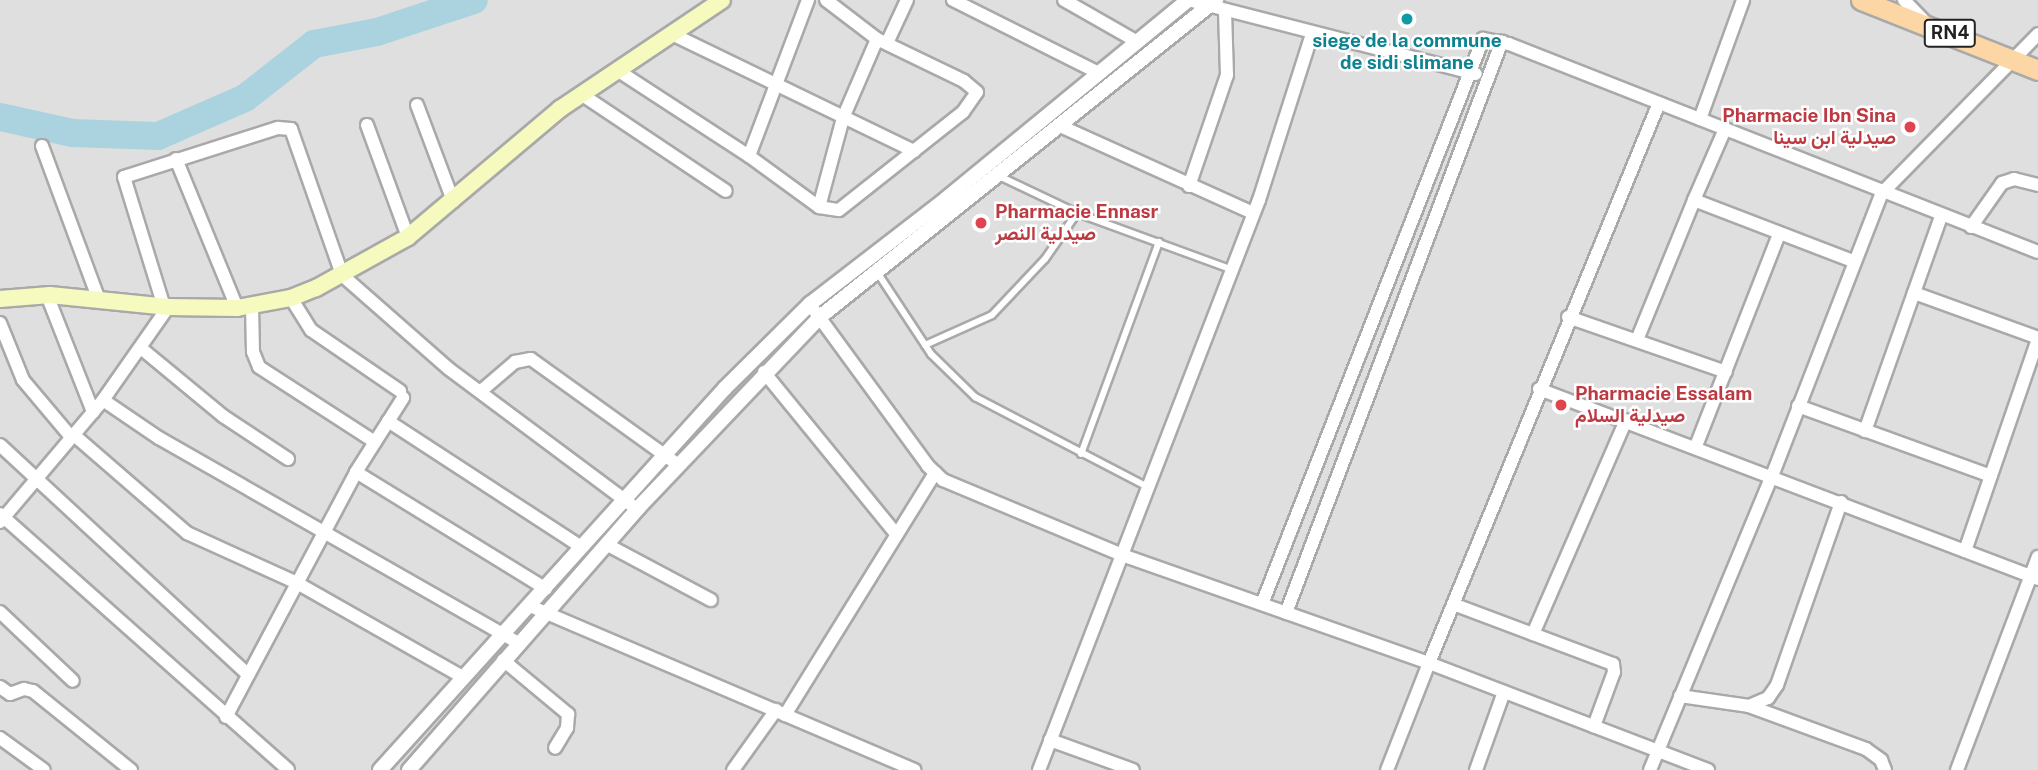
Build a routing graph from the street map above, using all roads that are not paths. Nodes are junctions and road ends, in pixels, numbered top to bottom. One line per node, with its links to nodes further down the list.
1 (722, 0): 13 (main road)
2 (808, 0): 25 (street)
3 (826, 0): 16 (street)
4 (907, 0): 16 (street)
5 (953, 0): 22 (street)
6 (1064, 0): 17 (street)
7 (1188, 0): 11 (street); 17 (street)
8 (1742, 0): 30 (street)
9 (1861, 0): 12 (main road, RN4)
10 (1904, 0): 12 (street)
11 (1216, 6): 14 (street); 32 (street); 42 (street)
12 (1925, 23): 19 (main road, RN4)
13 (672, 34): 20 (main road); 25 (street)
14 (1312, 34): 23 (street); 49 (street)
15 (2038, 34): 19 (street)
16 (882, 41): 29 (street); 35 (street)
17 (1136, 41): 22 (street)
18 (1502, 41): 23 (street); 24 (street); 27 (street)
19 (2012, 60): 21 (main road, RN4); 44 (street)
20 (617, 70): 26 (main road); 37 (street)
21 (2038, 70)
22 (1097, 72): 40 (street)
23 (1469, 72): 24 (street); 36 (street)
24 (1488, 77): 39 (street)
25 (776, 85): 29 (street); 37 (street)
26 (581, 94): 43 (street); 46 (main road)
27 (1659, 103): 30 (street); 70 (street)
28 (417, 104): 46 (street)
29 (843, 118): 35 (street); 47 (street)
30 (1700, 118): 33 (street)
31 (367, 125): 53 (street)
32 (1058, 125): 40 (street); 42 (street)
33 (1725, 129): 44 (street); 45 (street)
34 (42, 146): 64 (street)
35 (914, 152): 47 (street)
36 (1439, 152): 39 (street); 69 (street)
37 (749, 156): 47 (street)
38 (176, 159): 59 (street); 66 (street); 67 (street)
39 (1456, 160): 72 (street)
40 (988, 171): 48 (lane); 58 (street); 65 (street)
41 (2038, 185): 51 (street)
42 (1189, 186): 49 (street)
43 (726, 191)
44 (1882, 193): 50 (street); 56 (street)
45 (1694, 200): 52 (street); 74 (street)
46 (453, 201): 53 (main road)
47 (819, 207)
48 (1077, 213): 54 (lane); 75 (lane)
49 (1253, 213): 57 (street)
50 (1941, 216): 51 (street); 60 (street)
51 (1971, 227): 55 (street)
52 (1779, 234): 56 (street); 78 (street)
53 (408, 237): 59 (main road)
54 (1159, 242): 57 (lane); 94 (lane)
55 (2038, 252)
56 (1853, 261): 84 (street)
57 (1230, 269): 102 (street)
58 (877, 272): 68 (street); 75 (lane)
59 (342, 275): 63 (main road); 81 (street)
60 (1914, 293): 73 (street); 88 (street)
61 (47, 295): 62 (main road); 64 (main road); 85 (street)
62 (1, 297)
63 (291, 298): 66 (main road); 87 (street)
64 (99, 300): 67 (main road)
65 (810, 304): 68 (street); 79 (street)
66 (245, 306): 67 (main road); 90 (street)
67 (166, 307): 76 (street)
68 (820, 317): 77 (street); 98 (street)
69 (1374, 317): 72 (street); 118 (street)
70 (1568, 317): 74 (street); 80 (street)
71 (0, 323): 89 (street)
72 (1394, 324): 122 (street)
73 (2038, 338): 100 (street)
74 (1637, 340): 78 (street)
75 (925, 345): 94 (lane)
76 (142, 349): 82 (street); 95 (street)
77 (764, 372): 83 (street); 108 (street)
78 (1726, 372): 92 (street)
79 (725, 388): 83 (street); 93 (street)
80 (1539, 389): 86 (street); 119 (street)
81 (481, 391): 93 (street); 103 (street)
82 (103, 400): 85 (street); 107 (street)
83 (737, 400): 96 (street)
84 (1798, 406): 88 (street); 99 (street)
85 (93, 412): 89 (street)
86 (1626, 420): 92 (street); 125 (street)
87 (388, 421): 90 (street); 110 (street)
88 (1865, 431): 100 (street)
89 (72, 436): 101 (street); 115 (street)
90 (375, 442): 97 (street)
91 (0, 444): 101 (street)
92 (1696, 446): 99 (street)
93 (665, 454): 96 (street); 103 (street)
94 (1081, 454): 102 (lane)
95 (288, 459)
96 (677, 464): 105 (street)
97 (356, 472): 107 (street); 116 (street)
98 (934, 473): 108 (street); 112 (street)
99 (1772, 476): 104 (street); 134 (street)
100 (1991, 476): 111 (street)
101 (36, 479): 106 (street); 129 (street)
102 (1148, 487): 112 (street)
103 (624, 499): 105 (street); 110 (street)
104 (1841, 502): 111 (street); 135 (street)
105 (637, 509): 109 (street)
106 (1, 518): 137 (street)
107 (324, 533): 115 (street); 124 (street)
108 (897, 535): 136 (street)
109 (606, 544): 117 (street); 123 (street)
110 (580, 546): 116 (street)
111 (1965, 551): 114 (street)
112 (1122, 555): 118 (street); 140 (street)
113 (2038, 557): 114 (street)
114 (2034, 578): 157 (street)
115 (297, 583): 129 (street); 130 (street)
116 (546, 589): 120 (street)
117 (711, 600)
118 (1262, 604): 122 (street)
119 (1453, 604): 125 (street); 128 (street)
120 (530, 606): 123 (street); 124 (street)
121 (0, 612): 131 (street)
122 (1286, 613): 128 (street)
123 (544, 615): 126 (street); 136 (street)
124 (504, 634): 126 (street); 130 (street)
125 (1533, 634): 138 (street)
126 (518, 643): 127 (street)
127 (503, 660): 141 (street); 147 (street)
128 (1429, 663): 133 (street); 152 (street)
129 (248, 675): 137 (street)
130 (464, 678): 146 (street)
131 (73, 681)
132 (0, 687): 144 (street)
133 (1504, 692): 138 (street); 153 (street)
134 (1680, 696): 135 (street); 142 (street)
135 (1749, 706): 156 (street)
136 (781, 713): 148 (street); 149 (street)
137 (226, 717): 145 (street)
138 (1594, 726): 142 (street)
139 (0, 738): 143 (street)
140 (1050, 740): 150 (street); 151 (street)
141 (555, 748)
142 (1657, 750): 154 (street); 155 (street)
143 (44, 770)
144 (131, 770)
145 (288, 770)
146 (380, 770)
147 (409, 770)
148 (733, 770)
149 (915, 770)
150 (1039, 770)
151 (1133, 770)
152 (1387, 770)
153 (1476, 770)
154 (1650, 770)
155 (1708, 770)
156 (1885, 770)
157 (1957, 770)

